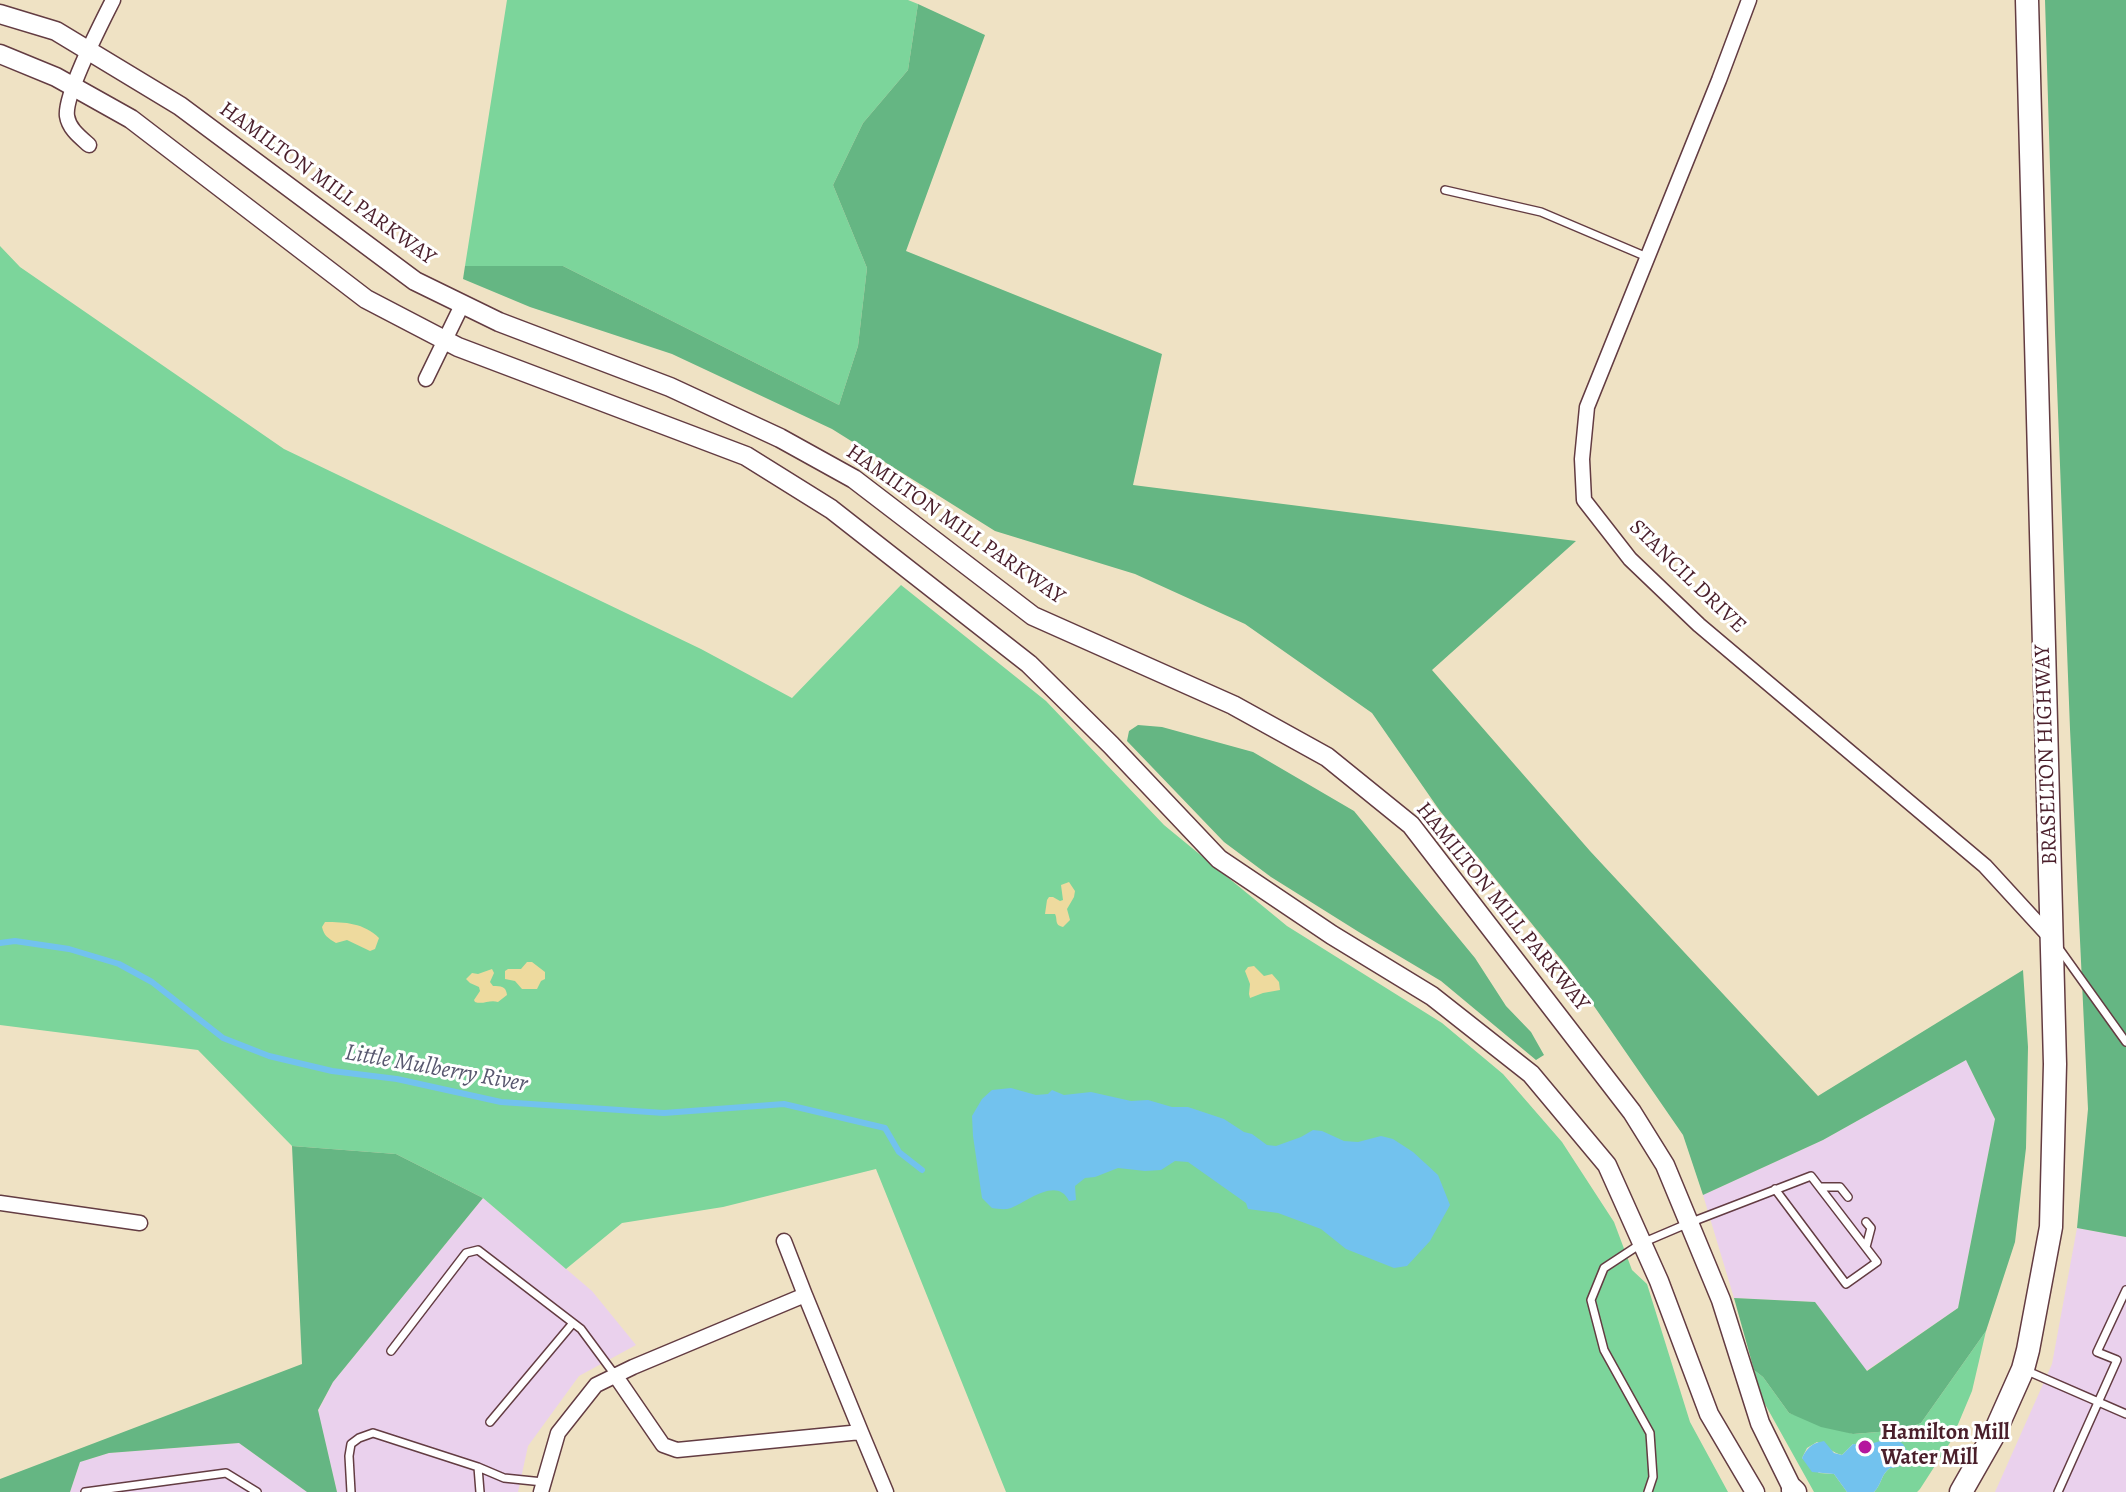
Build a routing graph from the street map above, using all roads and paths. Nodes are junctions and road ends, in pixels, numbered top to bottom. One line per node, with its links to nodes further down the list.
1 (113, 0): 5 (street)
2 (1749, 0): 10 (street, STANCIL DRIVE)
3 (2027, 0): 14 (main road, BRASELTON HIGHWAY)
4 (0, 14): 5 (street, HAMILTON MILL PARKWAY)
5 (88, 51): 7 (street); 11 (street, HAMILTON MILL PARKWAY)
6 (0, 54): 7 (street)
7 (74, 87): 8 (street); 12 (street)
8 (89, 145)
9 (1445, 190): 10 (lane)
10 (1647, 257): 14 (street, STANCIL DRIVE)
11 (462, 305): 12 (street); 22 (street, HAMILTON MILL PARKWAY)
12 (445, 340): 13 (street); 24 (street)
13 (426, 379)
14 (2052, 939): 15 (lane); 32 (main road, BRASELTON HIGHWAY)
15 (2126, 1042)
16 (1820, 1187): 17 (lane); 18 (lane); 25 (lane)
17 (1775, 1189): 22 (lane); 25 (lane)
18 (1848, 1197)
19 (0, 1203): 21 (street)
20 (1866, 1222): 25 (lane)
21 (140, 1223)
22 (1689, 1223): 24 (lane); 40 (street, HAMILTON MILL PARKWAY)
23 (784, 1241): 27 (street)
24 (1642, 1243): 46 (lane); 47 (street)
25 (1866, 1247)
26 (2126, 1290): 30 (lane)
27 (805, 1295): 33 (street); 37 (street)
28 (573, 1323): 29 (lane); 33 (lane); 36 (lane)
29 (391, 1351)
30 (2117, 1360): 31 (lane); 34 (lane)
31 (2126, 1364)
32 (2023, 1369): 34 (lane); 48 (main road, BRASELTON HIGHWAY)
33 (615, 1375): 37 (street); 39 (street)
34 (2098, 1401): 35 (lane); 49 (lane)
35 (2126, 1414)
36 (490, 1422)
37 (861, 1432): 45 (street)
38 (478, 1467): 39 (lane); 43 (lane); 44 (lane)
39 (542, 1487)
40 (1794, 1491)
41 (85, 1492): 42 (lane)
42 (257, 1492)
43 (351, 1492)
44 (480, 1492)
45 (886, 1492)
46 (1648, 1492)
47 (1755, 1492)
48 (1961, 1492)
49 (2058, 1492)

